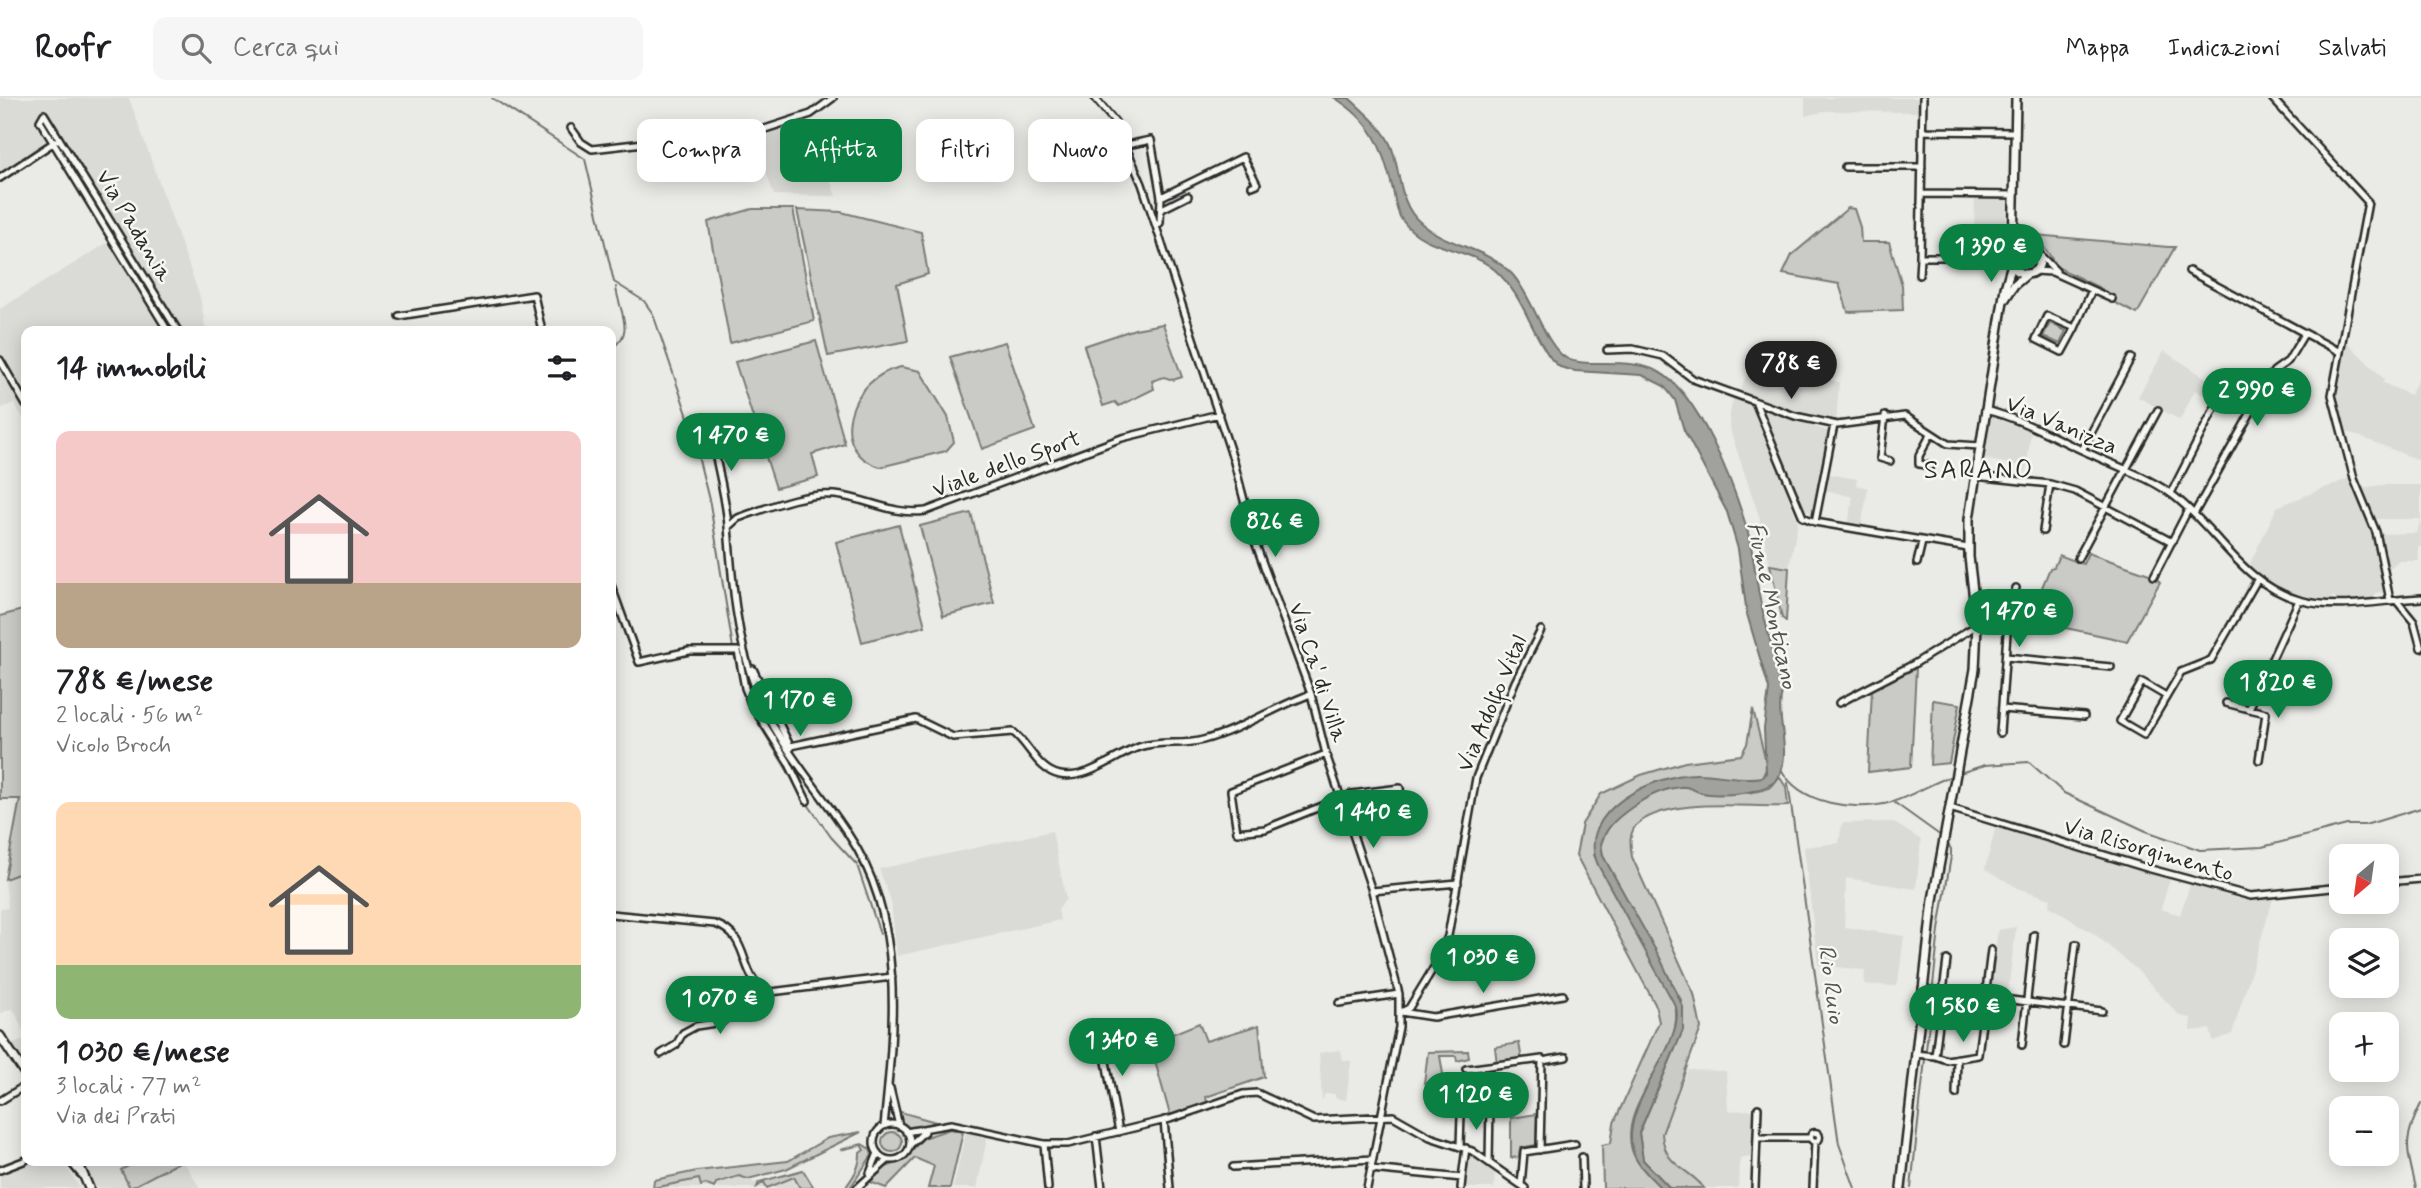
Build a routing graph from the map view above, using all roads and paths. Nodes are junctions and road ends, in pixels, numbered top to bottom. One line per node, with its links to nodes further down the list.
1 (833, 98): 7 (street)
2 (1095, 98): 6 (street, Via Ca' di Villa)
3 (1923, 98): 8 (street)
4 (2016, 98): 9 (main road)
5 (2272, 98): 47 (street)
6 (1112, 119)
7 (571, 128)
8 (1923, 131): 9 (street); 15 (street)
9 (2016, 132): 19 (main road)
10 (61, 138): 11 (street); 11 (street, Via Padania); 28 (street, Via Padania)
11 (53, 143): 16 (street); 31 (street, Via Padania)
12 (1132, 144): 21 (street)
13 (1132, 159): 24 (street, Via Ca' di Villa)
14 (1845, 167): 15 (street)
15 (1922, 167): 18 (street)
16 (0, 178)
17 (1256, 187): 21 (street)
18 (1923, 194): 19 (street); 29 (street)
19 (2015, 195): 23 (main road)
20 (1188, 196): 22 (street)
21 (1161, 197): 22 (street)
22 (1162, 209): 24 (street)
23 (2013, 221): 25 (main road); 26 (main road)
24 (1156, 226): 55 (street, Via Ca' di Villa)
25 (2024, 246): 26 (main road); 27 (main road)
26 (2013, 253): 30 (street); 32 (main road)
27 (2038, 253): 34 (main road); 36 (street)
28 (132, 254): 31 (street); 42 (street, Via Padania)
29 (1920, 257): 30 (street); 35 (street)
30 (2002, 257): 32 (street)
31 (124, 259): 41 (street, Via Padania)
32 (2012, 264): 34 (main road); 39 (main road)
33 (2189, 271): 45 (street)
34 (2031, 273): 36 (street); 39 (main road)
35 (1919, 275)
36 (2061, 275): 37 (street)
37 (2092, 290): 38 (street); 44 (street)
38 (2112, 299)
39 (2001, 310): 53 (main road)
40 (399, 316): 43 (street)
41 (165, 326)
42 (175, 326)
43 (541, 326)
44 (2075, 328): 44 (street)
45 (2304, 334): 47 (street); 69 (street)
46 (1607, 350): 51 (street)
47 (2338, 351): 84 (street)
48 (2131, 358): 61 (street)
49 (0, 360): 50 (street)
50 (21, 396)
51 (1756, 403): 57 (street); 70 (street)
52 (2217, 403): 67 (street)
53 (1985, 410): 60 (main road); 61 (street, Via Vanizza)
54 (2158, 410): 64 (street, Via Vanizza)
55 (1219, 414): 71 (street, Viale dello Sport); 93 (street, Via Ca' di Villa)
56 (1885, 416): 57 (street); 58 (street); 62 (street)
57 (1834, 425): 70 (street)
58 (1931, 434): 60 (street); 63 (street)
59 (713, 443): 71 (street)
60 (1979, 446): 65 (main road)
61 (2082, 450): 64 (street, Via Vanizza)
62 (1890, 461)
63 (1931, 466)
64 (2125, 470): 67 (street, Via Vanizza); 68 (street)
65 (1975, 475): 66 (street); 75 (main road)
66 (2050, 484): 68 (street); 72 (street)
67 (2171, 494): 69 (street, Via Vanizza)
68 (2105, 506): 74 (street); 76 (street)
69 (2190, 513): 74 (street); 79 (street, Via Vanizza)
70 (1815, 522): 73 (street)
71 (728, 527): 95 (street)
72 (2043, 531)
73 (1922, 542): 75 (street); 77 (street)
74 (2172, 542): 78 (street)
75 (1968, 548): 85 (main road)
76 (2078, 558)
77 (1917, 563)
78 (2154, 576)
79 (2257, 580): 83 (street, Via Vanizza); 94 (street)
80 (2016, 588): 86 (street)
81 (2421, 598): 84 (street, Via Vanizza)
82 (616, 599): 98 (street)
83 (2299, 600): 84 (street, Via Vanizza); 100 (street)
84 (2393, 600): 90 (street)
85 (1976, 614): 86 (street); 88 (main road)
86 (2007, 619): 87 (street); 91 (street)
87 (2033, 619)
88 (1977, 625): 96 (street); 108 (main road)
89 (1541, 630): 112 (street, Via Adolfo Vital)
90 (2421, 648)
91 (2006, 657): 92 (street); 99 (street)
92 (2111, 667)
93 (1311, 694): 103 (street); 104 (street, Via Ca' di Villa)
94 (2166, 696): 94 (street)
95 (763, 700): 98 (street); 103 (street)
96 (1839, 703)
97 (2226, 703): 100 (street)
98 (752, 705): 107 (street)
99 (2002, 709): 101 (street); 102 (street)
100 (2249, 709): 105 (street)
101 (2084, 716)
102 (2000, 733)
103 (788, 747): 120 (street)
104 (1326, 754): 106 (street, Via Ca' di Villa); 106 (street)
105 (2259, 760)
106 (1342, 798): 109 (street); 114 (street, Via Ca' di Villa)
107 (807, 800)
108 (1950, 808): 113 (street, Via Risorgimento); 122 (main road)
109 (1404, 820)
110 (2421, 879): 111 (street)
111 (2399, 881)
112 (1458, 883): 114 (street); 131 (street, Via Adolfo Vital)
113 (2329, 888)
114 (1372, 891): 124 (street, Via Ca' di Villa)
115 (616, 914): 121 (street)
116 (2034, 935): 128 (street)
117 (2076, 944): 129 (street)
118 (1991, 950): 126 (street)
119 (1947, 960): 123 (street)
120 (892, 976): 121 (street); 144 (street)
121 (758, 987): 136 (street)
122 (1925, 990): 123 (street); 137 (main road)
123 (1941, 992): 126 (street); 138 (street)
124 (1399, 994): 127 (street); 131 (street, Via Ca' di Villa)
125 (1563, 995): 131 (street)
126 (1985, 997): 128 (street); 140 (street)
127 (1339, 1003)
128 (2027, 1003): 129 (street); 134 (street)
129 (2069, 1007): 130 (street); 135 (street)
130 (2102, 1011)
131 (1401, 1012): 152 (street, Via Adolfo Vital)
132 (1100, 1029): 159 (street)
133 (0, 1036): 142 (main road)
134 (2022, 1045)
135 (2064, 1045)
136 (662, 1054)
137 (1917, 1054): 138 (street); 192 (main road)
138 (1933, 1056): 140 (street)
139 (1566, 1057): 141 (street)
140 (1958, 1058): 146 (street)
141 (1542, 1061): 143 (street); 166 (street)
142 (21, 1068)
143 (1466, 1069)
144 (889, 1080): 149 (street); 151 (street)
145 (21, 1088): 147 (street)
146 (1956, 1094)
147 (0, 1101)
148 (1490, 1103): 172 (street)
149 (886, 1107): 151 (street); 155 (street)
150 (1758, 1108): 161 (street)
151 (895, 1115): 156 (street)
152 (1382, 1115): 154 (street); 165 (street); 169 (street, Via Adolfo Vital)
153 (1461, 1115): 165 (street)
154 (1164, 1120): 159 (street); 186 (street)
155 (884, 1126): 156 (street); 167 (street)
156 (899, 1126): 158 (street)
157 (925, 1131): 158 (street); 162 (street); 164 (street)
158 (906, 1132): 164 (street)
159 (1119, 1132): 160 (street)
160 (1096, 1136): 162 (street); 185 (street)
161 (1757, 1138): 190 (street); 191 (street)
162 (1044, 1144): 184 (street)
163 (1575, 1144): 166 (street)
164 (910, 1146): 170 (street)
165 (1463, 1147): 172 (street); 180 (street)
166 (1541, 1150): 181 (street)
167 (878, 1153): 170 (street); 179 (street)
168 (1581, 1157): 189 (street)
169 (1373, 1159): 175 (street); 176 (street, Via Adolfo Vital)
170 (888, 1160): 179 (street)
171 (21, 1162): 177 (street)
172 (1489, 1162): 181 (street)
173 (75, 1166): 178 (main road)
174 (79, 1166): 178 (main road)
175 (1233, 1167)
176 (1371, 1169): 180 (street); 187 (street, Via Adolfo Vital)
177 (0, 1170)
178 (81, 1174): 182 (main road)
179 (868, 1175): 183 (street)
180 (1462, 1178): 188 (street)
181 (1523, 1187)
182 (89, 1188)
183 (857, 1188)
184 (1048, 1188)
185 (1102, 1188)
186 (1170, 1188)
187 (1367, 1188)
188 (1461, 1188)
189 (1583, 1188)
190 (1755, 1188)
191 (1813, 1188)
192 (1901, 1188)

